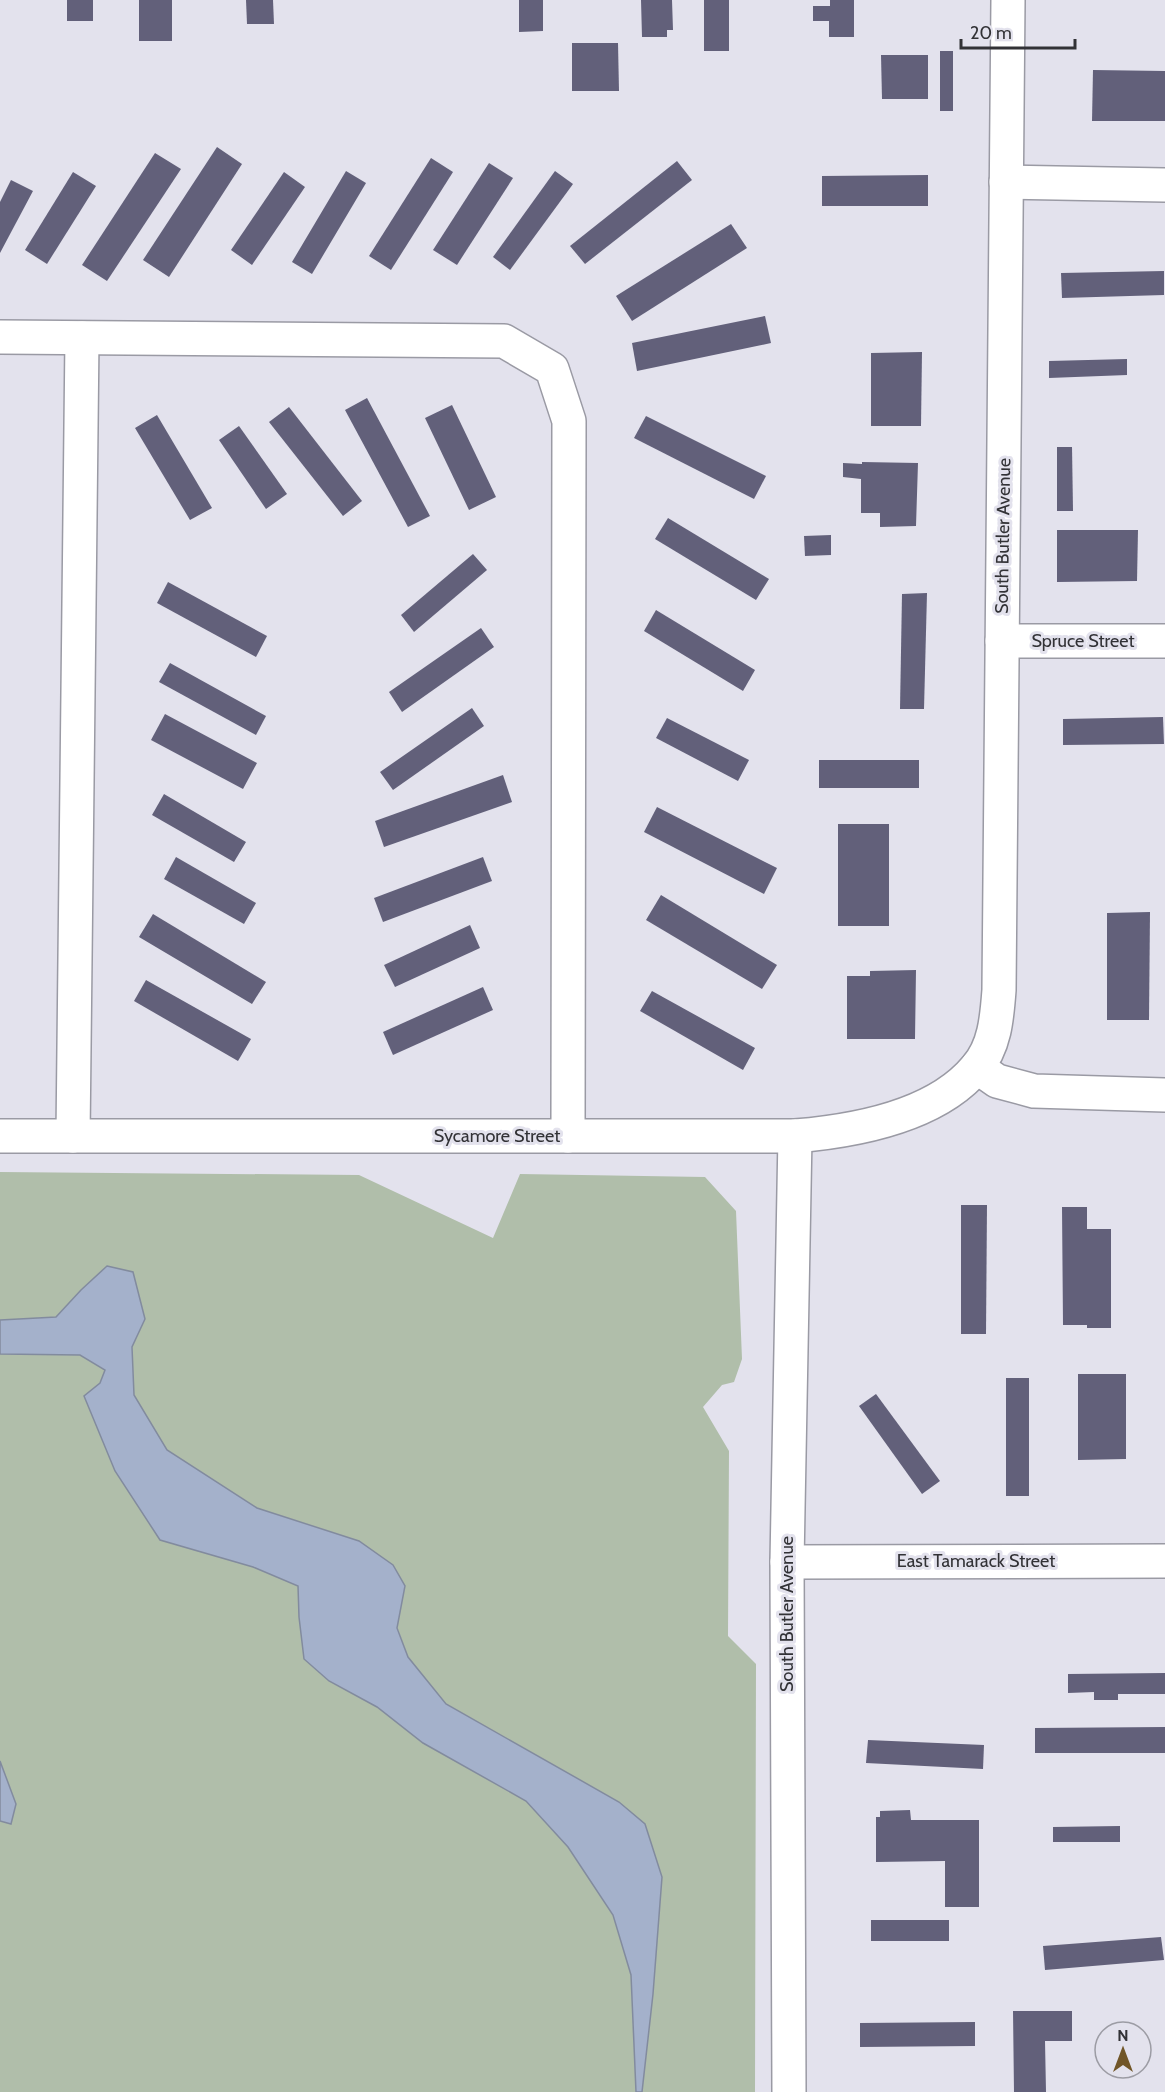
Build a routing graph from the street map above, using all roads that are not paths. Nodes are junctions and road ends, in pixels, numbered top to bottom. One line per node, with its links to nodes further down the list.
1 (1008, 0): 2 (street, South Butler Avenue)
2 (1006, 182): 3 (street); 6 (street, South Butler Avenue)
3 (1165, 185)
4 (0, 337): 5 (street)
5 (82, 338): 11 (street); 12 (street)
6 (1002, 641): 7 (street, Spruce Street); 8 (street, South Butler Avenue)
7 (1165, 641)
8 (977, 1067): 9 (street); 13 (street, Sycamore Street)
9 (1165, 1095)
10 (0, 1136): 11 (street, Sycamore Street)
11 (73, 1136): 12 (street, Sycamore Street)
12 (567, 1136): 13 (street, Sycamore Street)
13 (795, 1136): 15 (street, South Butler Avenue)
14 (1165, 1561): 15 (street, East Tamarack Street)
15 (787, 1562): 16 (street, South Butler Avenue)
16 (789, 2092)

